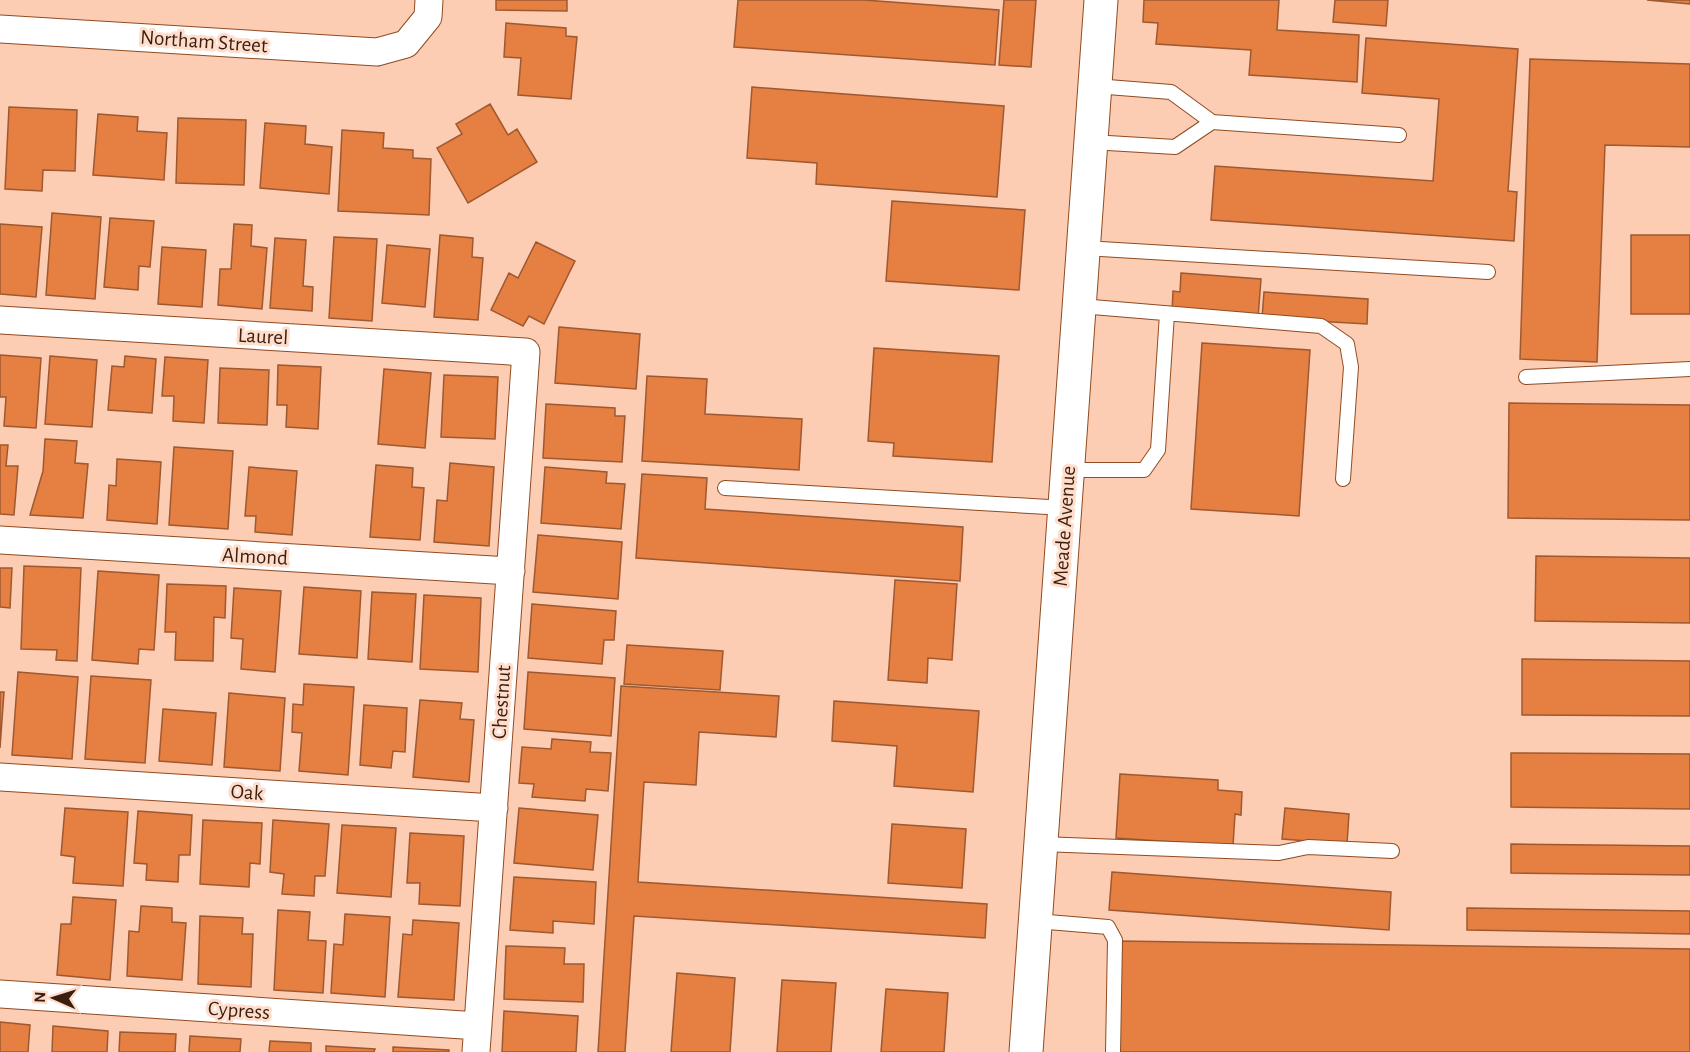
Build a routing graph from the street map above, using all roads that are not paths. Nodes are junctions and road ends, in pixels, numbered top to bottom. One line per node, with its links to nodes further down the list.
1 (429, 0): 3 (street, Northam Street)
2 (1101, 0): 4 (street, Meade Avenue)
3 (0, 29)
4 (1095, 86): 5 (lane); 7 (street, Meade Avenue)
5 (1212, 122): 6 (lane); 7 (lane)
6 (1399, 135)
7 (1091, 142): 8 (street, Meade Avenue)
8 (1084, 249): 9 (lane); 10 (street, Meade Avenue)
9 (1488, 272)
10 (1080, 306): 11 (lane); 16 (street, Meade Avenue)
11 (1167, 314): 16 (lane); 17 (lane)
12 (0, 320): 13 (street, Laurel)
13 (526, 352): 21 (street, Chestnut)
14 (1690, 369): 15 (lane)
15 (1526, 377)
16 (1068, 470): 19 (street, Meade Avenue)
17 (1343, 479)
18 (725, 488): 19 (lane)
19 (1065, 508): 24 (street, Meade Avenue)
20 (0, 540): 21 (street, Almond)
21 (510, 571): 23 (street, Chestnut)
22 (0, 777): 23 (street, Oak)
23 (494, 808): 28 (street, Chestnut)
24 (1041, 844): 25 (lane); 26 (street, Meade Avenue)
25 (1392, 851)
26 (1036, 921): 29 (street, Meade Avenue); 30 (lane)
27 (0, 994): 28 (street, Cypress)
28 (477, 1039)
29 (1026, 1052)
30 (1113, 1052)

